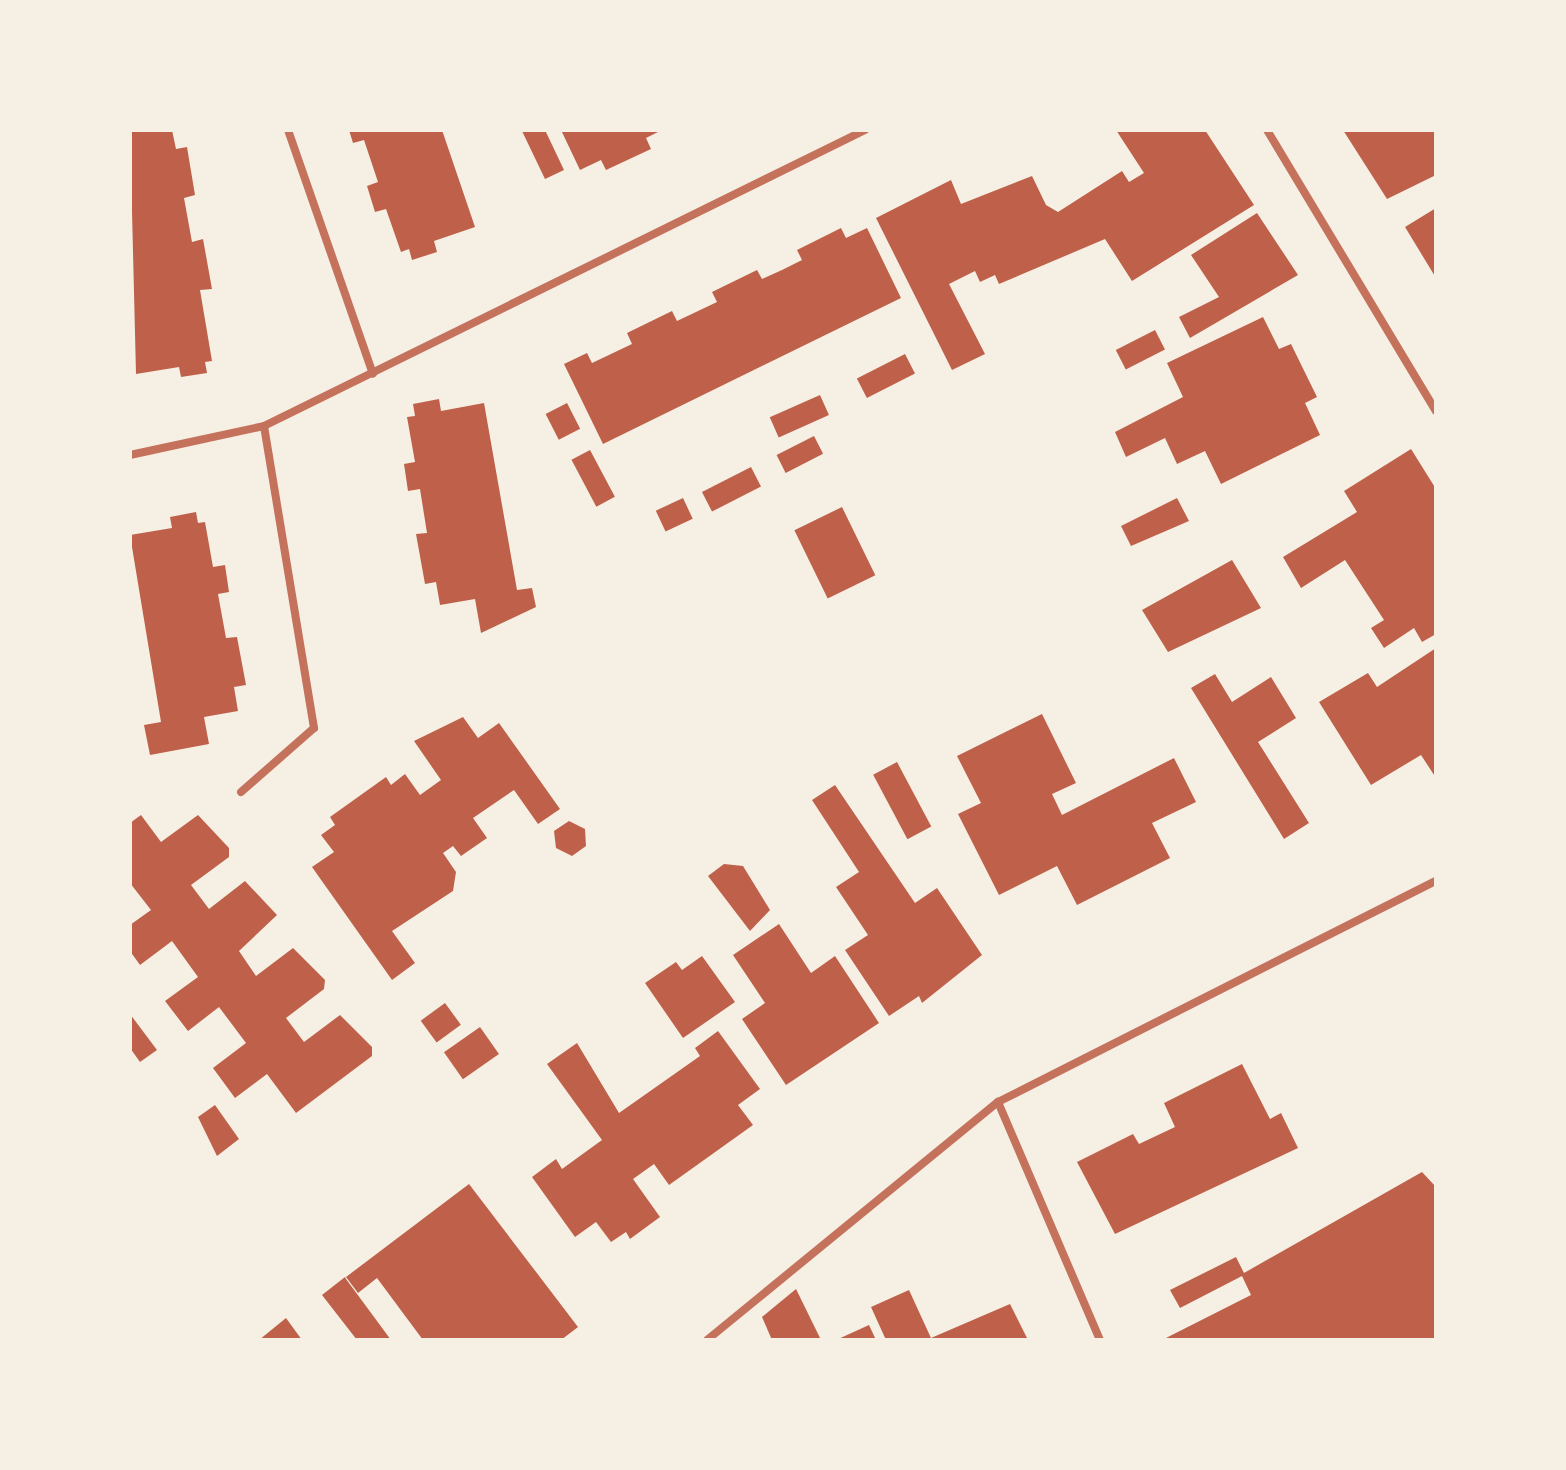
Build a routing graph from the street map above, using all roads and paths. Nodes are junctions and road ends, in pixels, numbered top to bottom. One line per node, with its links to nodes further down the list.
1 (288, 130): 4 (street)
2 (865, 130): 4 (street)
3 (1267, 130): 5 (street)
4 (373, 374): 6 (street)
5 (1436, 411)
6 (264, 426): 7 (street); 8 (street)
7 (130, 455)
8 (241, 792)
9 (1436, 881): 10 (street)
10 (998, 1102): 11 (street); 12 (street)
11 (707, 1340)
12 (1100, 1340)

